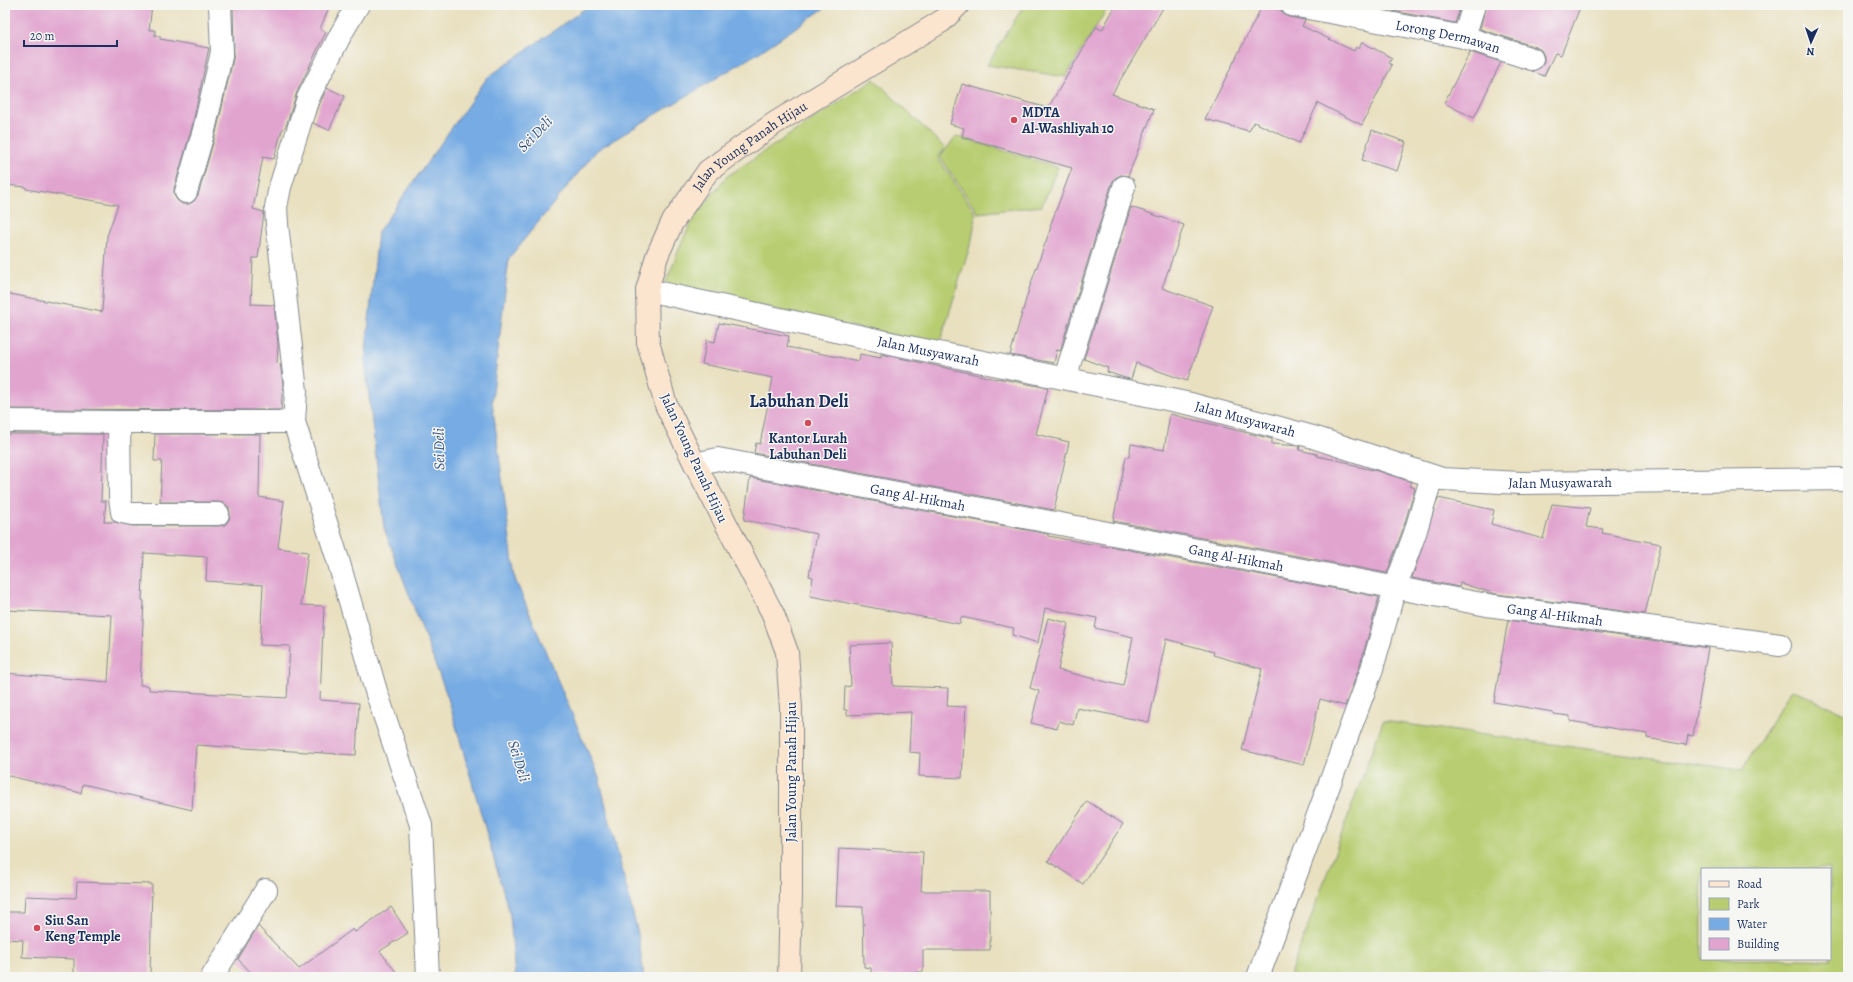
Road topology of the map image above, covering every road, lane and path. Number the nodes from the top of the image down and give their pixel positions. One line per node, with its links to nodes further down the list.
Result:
1 (220, 5): 9 (street)
2 (358, 5): 14 (street)
3 (958, 5): 10 (street, Jalan Young Panah Hijau)
4 (1292, 5): 6 (street, Lorong Dermawan)
5 (1474, 5): 6 (street)
6 (1464, 36): 7 (street, Lorong Dermawan)
7 (1532, 59)
8 (1124, 187): 11 (street)
9 (186, 192)
10 (647, 290): 11 (street, Jalan Musyawarah); 15 (street, Jalan Young Panah Hijau)
11 (1065, 378): 16 (street, Jalan Musyawarah)
12 (5, 420): 13 (street)
13 (119, 422): 14 (street); 18 (street)
14 (294, 422): 23 (street)
15 (695, 464): 19 (street, Gang Al-Hikmah); 24 (street, Jalan Young Panah Hijau)
16 (1432, 476): 17 (street, Jalan Musyawarah); 19 (street)
17 (1848, 479)
18 (218, 514)
19 (1395, 588): 20 (street, Gang Al-Hikmah); 25 (street)
20 (1780, 645)
21 (266, 890): 22 (street)
22 (212, 977)
23 (428, 977)
24 (789, 977)
25 (1258, 977)

